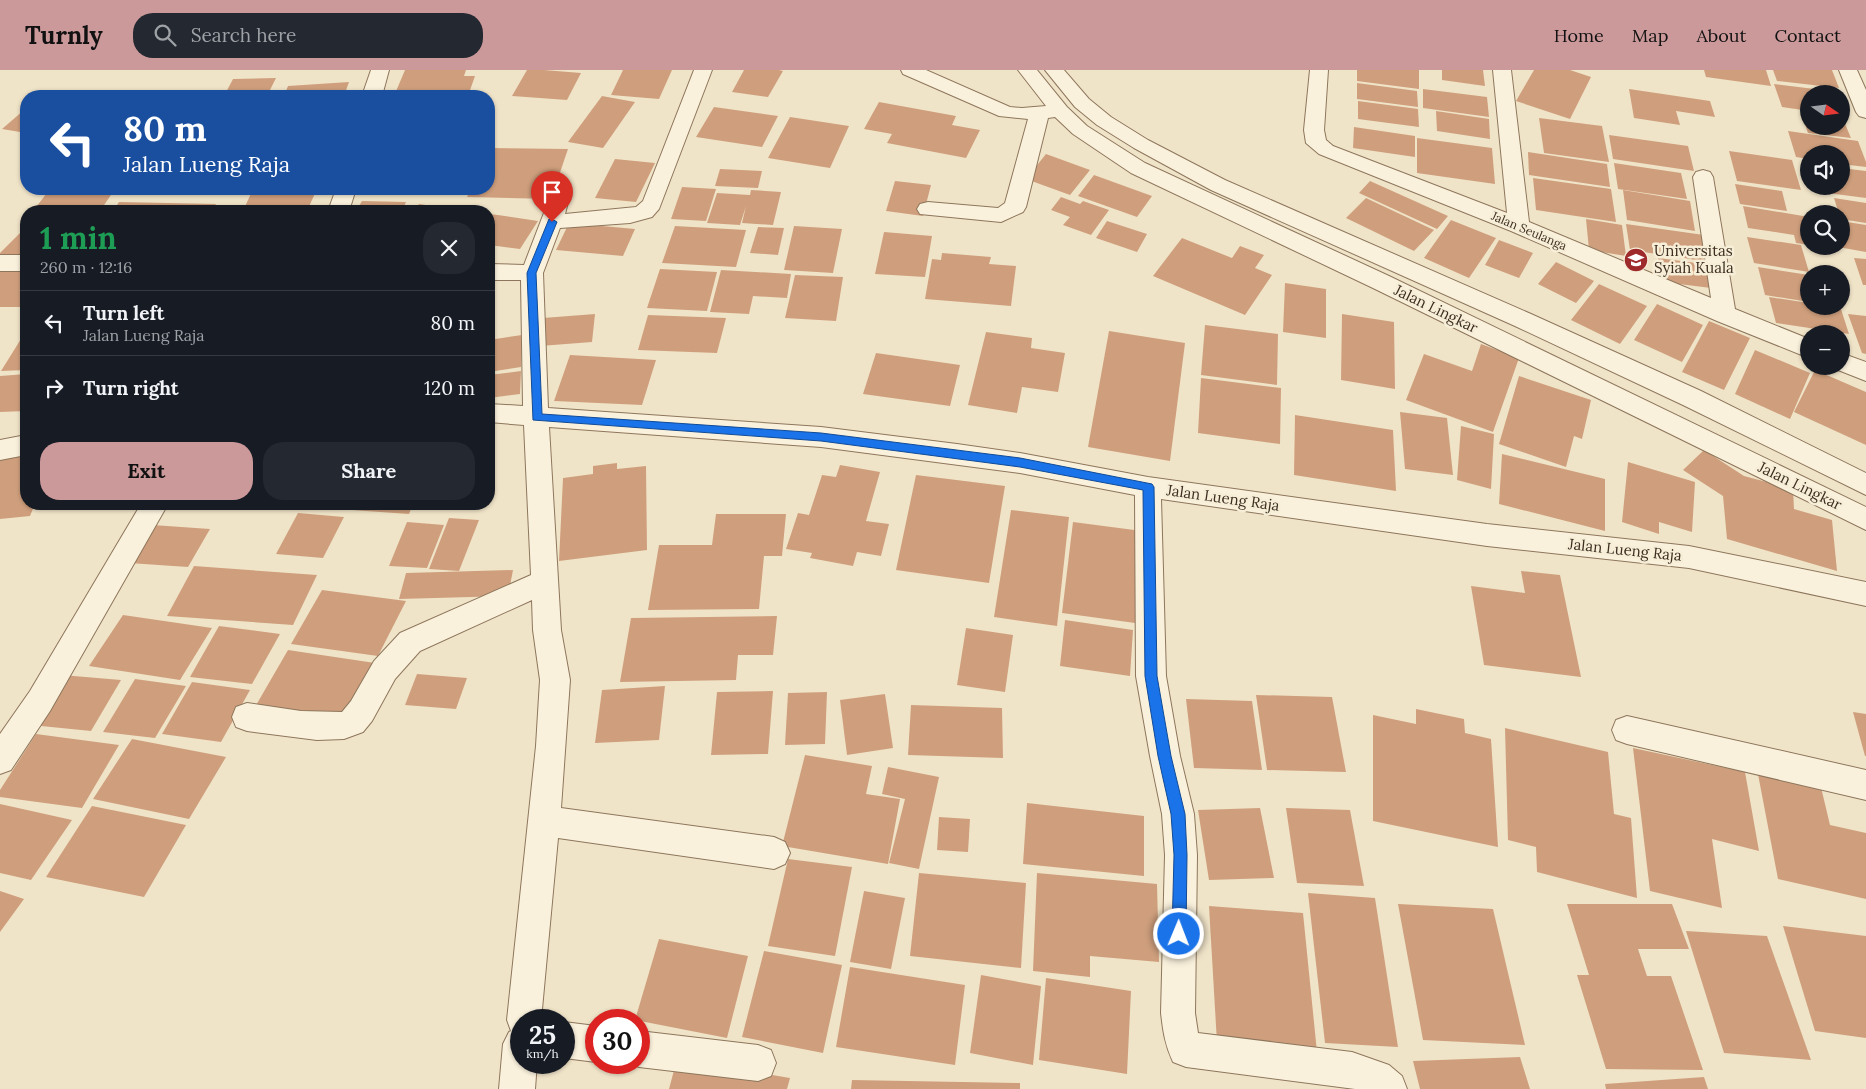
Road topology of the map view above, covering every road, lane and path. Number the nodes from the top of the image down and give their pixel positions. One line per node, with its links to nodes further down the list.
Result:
1 (380, 70): 9 (street)
2 (702, 70): 19 (street)
3 (910, 70): 11 (street)
4 (1027, 70): 11 (street, Jalan Lingkar)
5 (1054, 70): 10 (street)
6 (1319, 70): 15 (street, Jalan Seulanga)
7 (1502, 70): 15 (street)
8 (1848, 70): 12 (street)
9 (374, 90)
10 (1082, 102): 11 (street); 28 (street)
11 (1049, 112): 14 (street); 31 (street, Jalan Lingkar)
12 (1866, 112)
13 (1704, 177): 20 (street)
14 (928, 209)
15 (1519, 226): 20 (street, Jalan Seulanga)
16 (0, 263): 17 (street)
17 (20, 263)
18 (495, 272): 19 (street)
19 (532, 273): 25 (street)
20 (1726, 315): 21 (street, Jalan Seulanga)
21 (1800, 345)
22 (1850, 366): 23 (street)
23 (1866, 372)
24 (495, 414): 25 (street, Jalan Lueng Raja)
25 (537, 417): 29 (street, Jalan Lueng Raja); 32 (street)
26 (20, 446): 27 (street)
27 (0, 450)
28 (1866, 485)
29 (1148, 487): 33 (street, Jalan Lueng Raja); 45 (street)
30 (151, 510): 36 (street)
31 (1866, 518)
32 (545, 581): 34 (street); 38 (street)
33 (1866, 594)
34 (246, 718)
35 (1627, 730): 37 (street)
36 (0, 760)
37 (1866, 785)
38 (544, 821): 39 (street); 40 (street)
39 (774, 853)
40 (525, 1009)
41 (650, 1050): 42 (street)
42 (758, 1063)
43 (518, 1074): 44 (street)
44 (517, 1089)
45 (1389, 1089)

